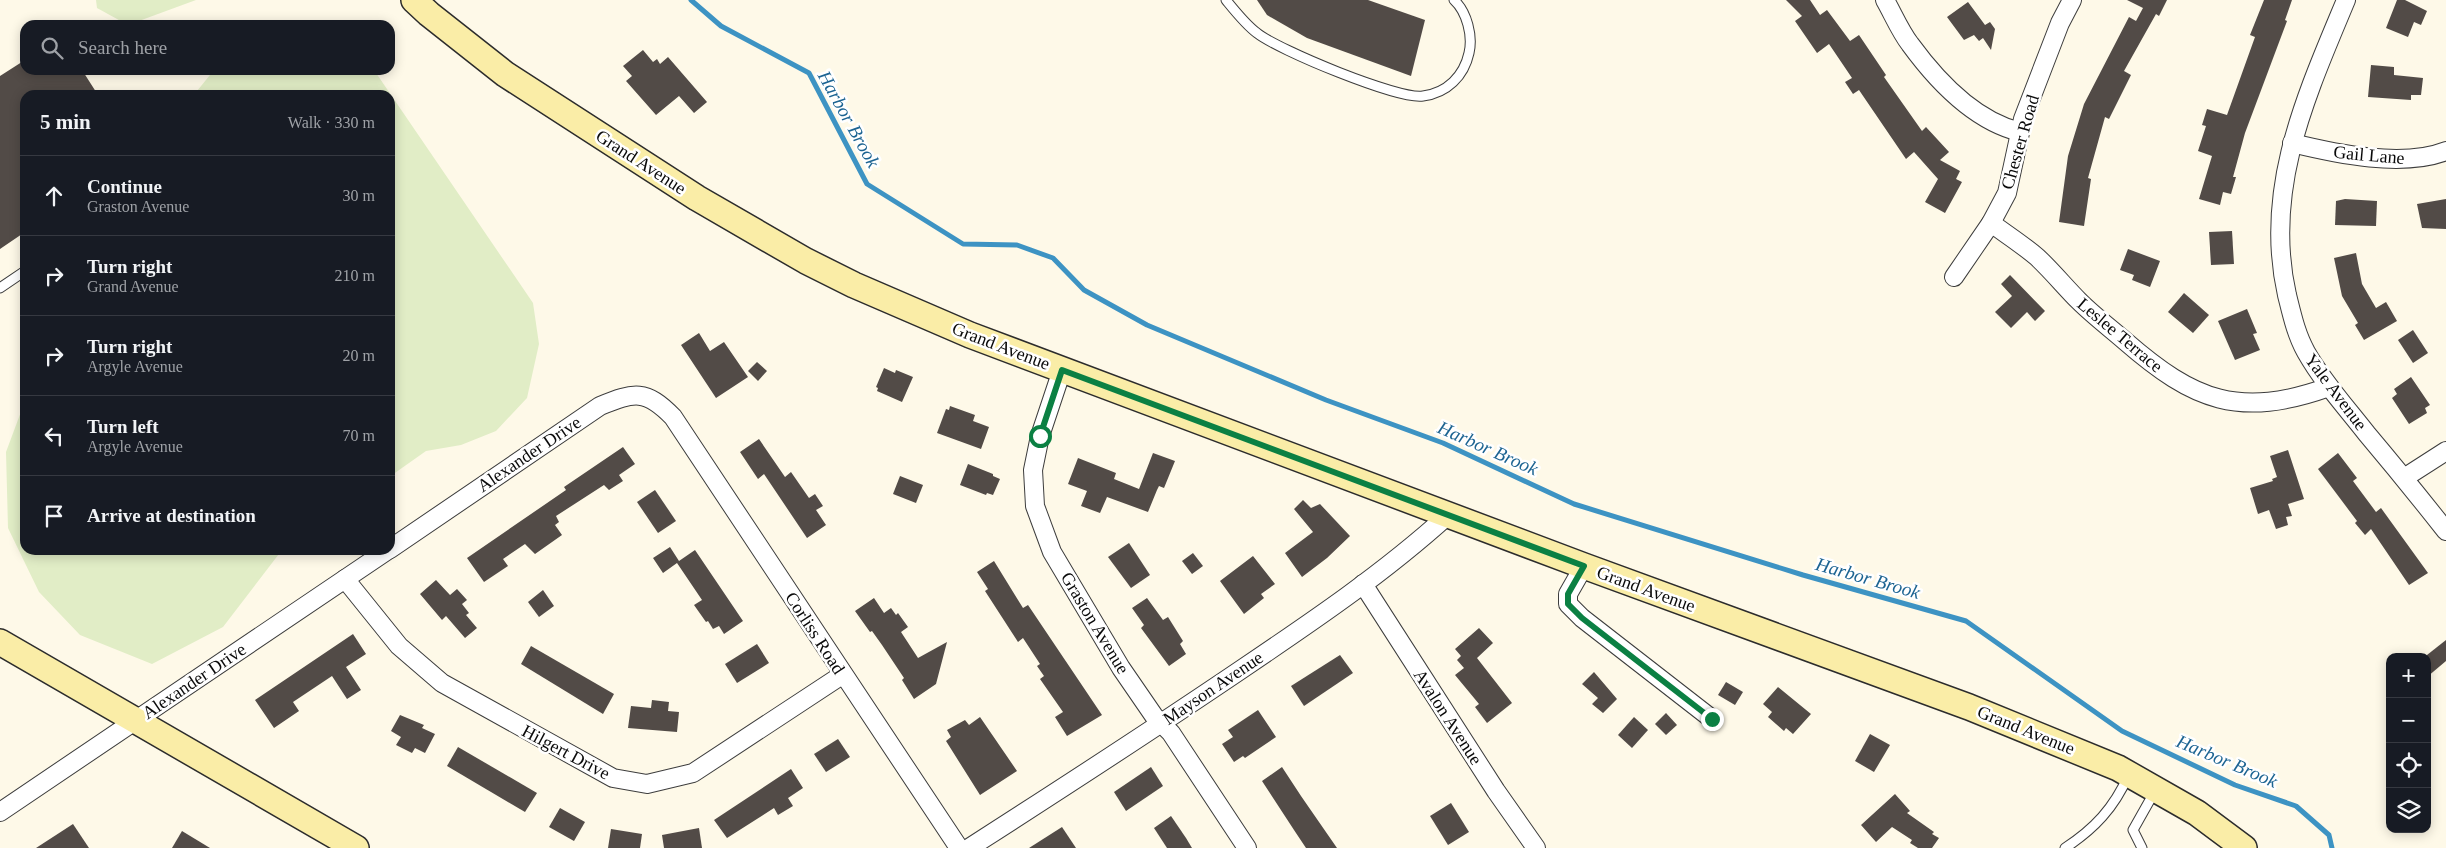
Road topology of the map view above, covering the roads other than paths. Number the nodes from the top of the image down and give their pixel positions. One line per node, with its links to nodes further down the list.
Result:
1 (414, 0): 14 (street, Grand Avenue)
2 (1226, 0): 3 (lane)
3 (1454, 0)
4 (1885, 0): 7 (street)
5 (2072, 0): 7 (street, Chester Road)
6 (2346, 0): 8 (street, Yale Avenue)
7 (2020, 132): 10 (street, Chester Road)
8 (2292, 143): 9 (street, Gail Lane); 15 (street, Yale Avenue)
9 (2446, 151)
10 (1992, 223): 12 (street, Chester Road); 15 (street, Leslee Terrace)
11 (20, 274): 13 (lane)
12 (1954, 277)
13 (0, 288)
14 (1062, 370): 19 (street, Grand Avenue); 30 (street, Graston Avenue)
15 (2328, 387): 18 (street, Yale Avenue)
16 (673, 417): 21 (street, Alexander Drive); 27 (street, Corliss Road)
17 (2446, 451): 18 (street)
18 (2404, 478): 20 (street, Yale Avenue)
19 (1448, 515): 23 (street, Grand Avenue); 25 (street, Mayson Avenue)
20 (2446, 531)
21 (395, 545)
22 (380, 555): 24 (street, Alexander Drive)
23 (1584, 566): 28 (street); 31 (street, Grand Avenue)
24 (345, 579): 27 (street, Hilgert Drive); 29 (street, Alexander Drive)
25 (1362, 584): 30 (street, Mayson Avenue); 38 (street, Avalon Avenue)
26 (0, 642): 29 (street)
27 (842, 675): 35 (street, Corliss Road)
28 (1712, 719)
29 (136, 721): 33 (street, Alexander Drive); 34 (street)
30 (1162, 723): 36 (street, Mayson Avenue); 37 (street, Graston Avenue)
31 (2129, 774): 32 (street, Grand Avenue); 39 (lane)
32 (2157, 789): 40 (lane); 41 (street, Grand Avenue)
33 (0, 812)
34 (356, 848)
35 (959, 848)
36 (970, 848)
37 (1247, 848)
38 (1536, 848)
39 (2065, 848)
40 (2142, 848)
41 (2244, 848)

